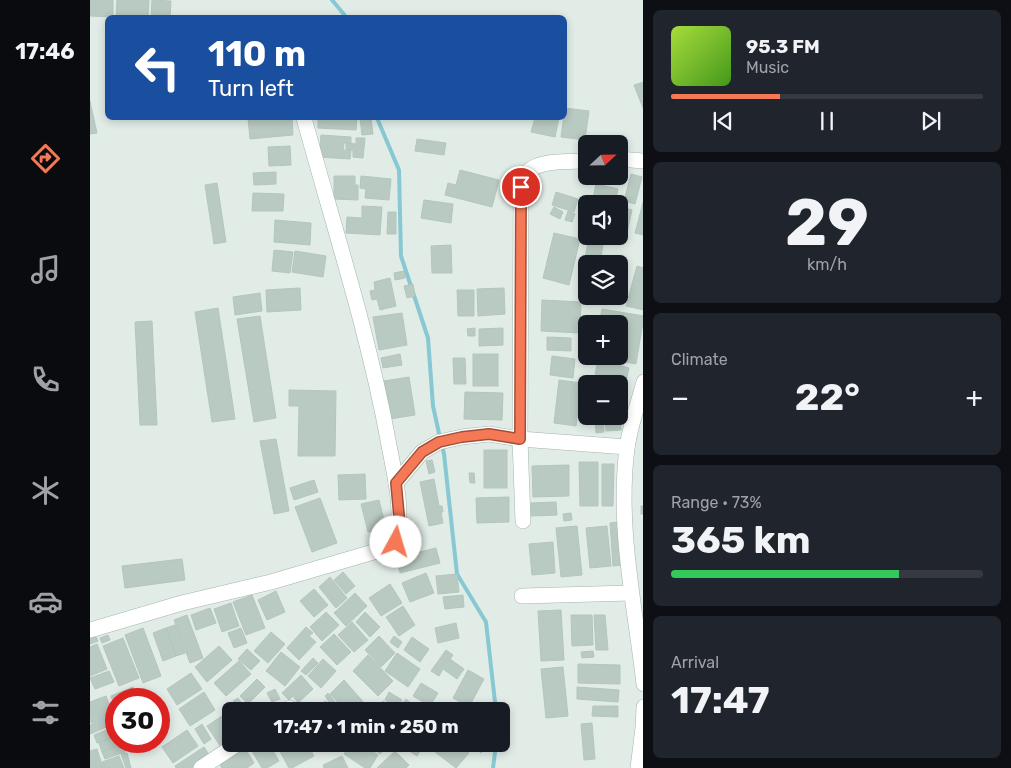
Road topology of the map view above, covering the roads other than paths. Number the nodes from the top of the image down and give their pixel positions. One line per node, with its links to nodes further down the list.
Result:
1 (305, 120): 8 (street)
2 (628, 160): 4 (street)
3 (578, 161): 6 (street)
4 (643, 161)
5 (643, 386): 7 (street)
6 (520, 439): 7 (street); 8 (street); 9 (street)
7 (628, 448): 10 (street)
8 (396, 483): 12 (street)
9 (522, 521)
10 (631, 593): 11 (street); 13 (street)
11 (522, 596)
12 (90, 630)
13 (643, 676)
14 (643, 728): 17 (street)
15 (225, 752): 16 (street)
16 (201, 768)
17 (638, 768)

